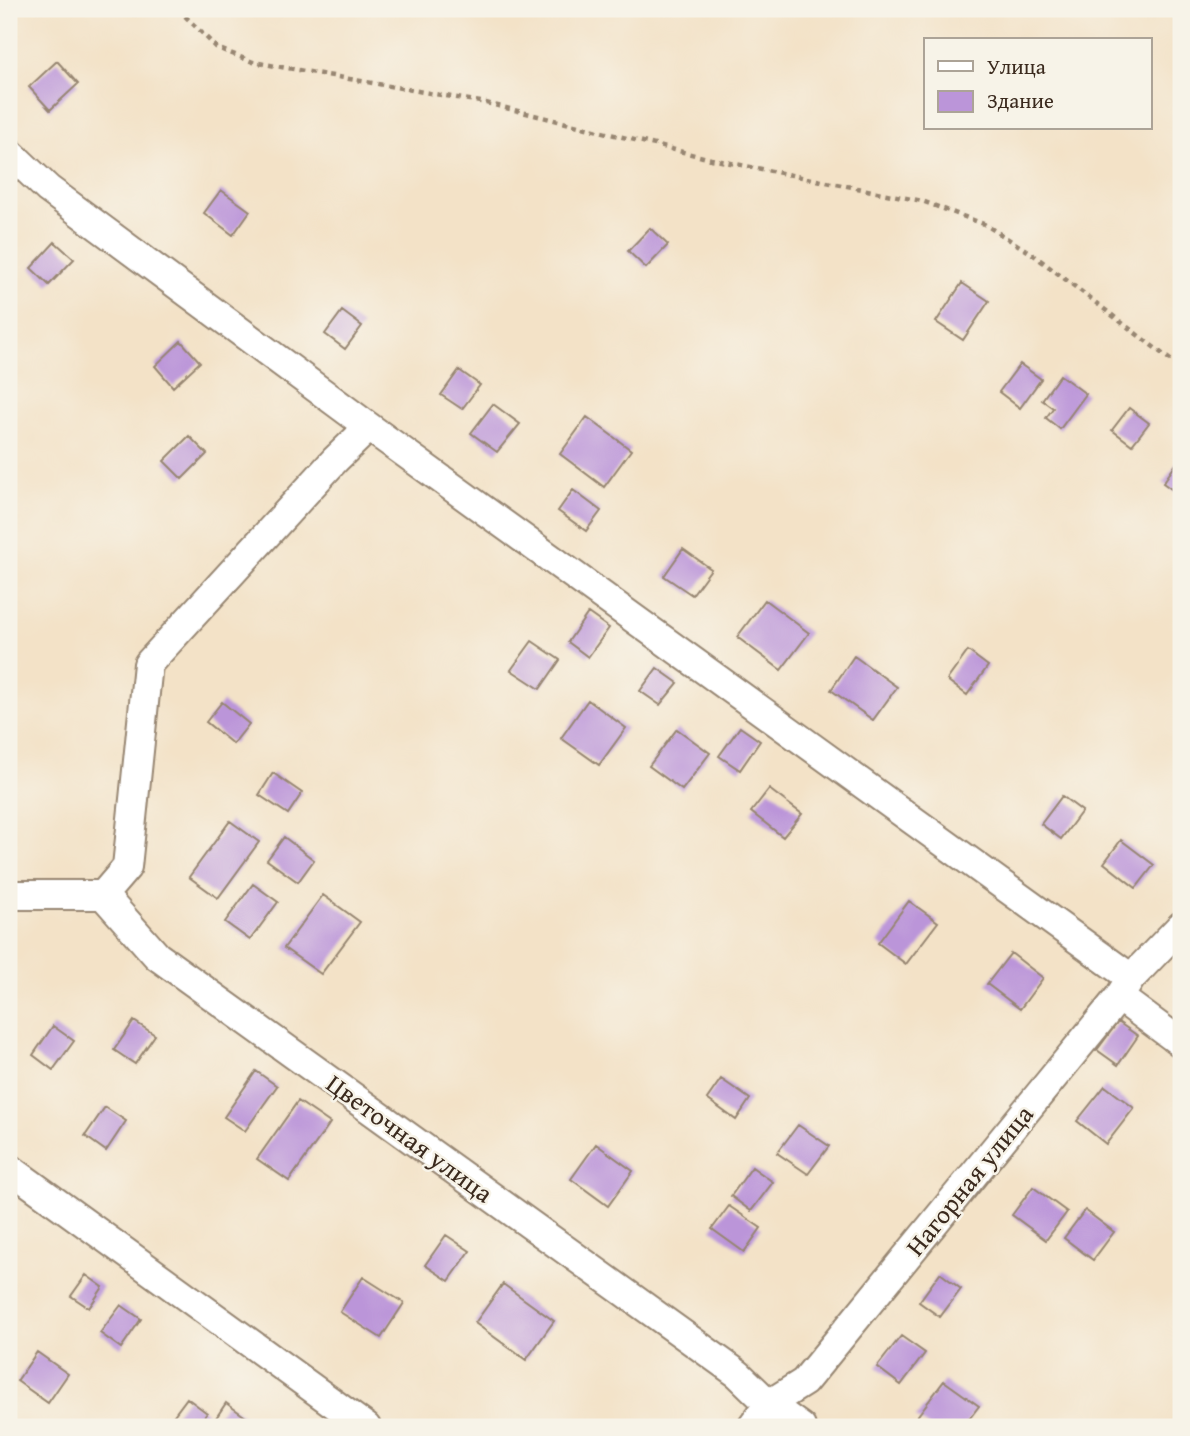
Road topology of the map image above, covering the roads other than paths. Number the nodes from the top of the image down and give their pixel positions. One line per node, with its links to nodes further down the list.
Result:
1 (9, 152): 2 (street)
2 (369, 427): 4 (street); 6 (street)
3 (9, 895): 4 (street)
4 (103, 895): 9 (street, Цветочная улица)
5 (1181, 926): 6 (street, Нагорная улица)
6 (1125, 988): 7 (street); 9 (street, Нагорная улица)
7 (1181, 1043)
8 (9, 1168): 10 (street)
9 (769, 1404): 11 (street, Нагорная улица); 12 (street, Цветочная улица)
10 (366, 1427)
11 (752, 1427)
12 (801, 1427)

